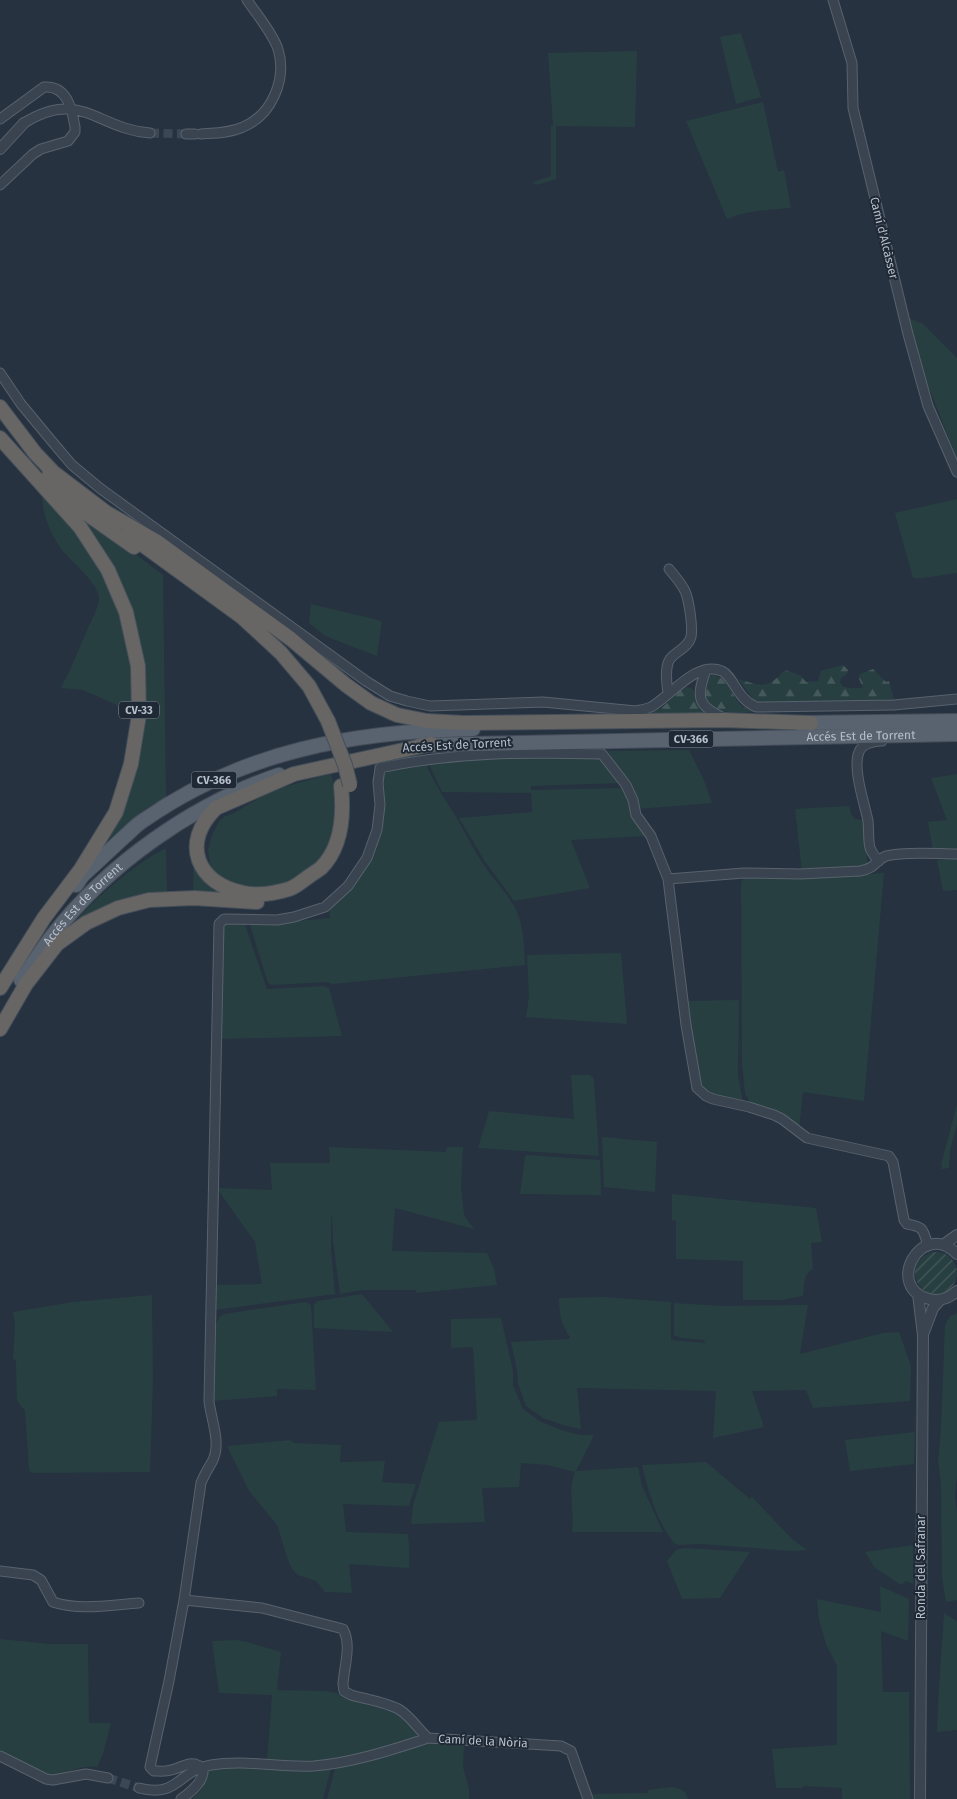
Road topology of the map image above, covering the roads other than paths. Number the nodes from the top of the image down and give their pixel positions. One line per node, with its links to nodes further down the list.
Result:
1 (247, 0): 7 (street)
2 (833, 0): 16 (street, Camí d'Alcàsser)
3 (71, 108): 4 (street); 5 (street); 6 (street); 10 (street)
4 (0, 119)
5 (24, 123): 8 (street); 9 (street)
6 (150, 133)
7 (194, 134)
8 (0, 139)
9 (0, 149)
10 (0, 184)
11 (0, 373): 21 (street)
12 (0, 408): 15 (highway)
13 (0, 429): 25 (highway)
14 (0, 438): 33 (highway, CV-33)
15 (49, 469): 23 (highway); 25 (highway)
16 (957, 472)
17 (669, 569): 21 (street)
18 (706, 670): 19 (street); 20 (street); 22 (street)
19 (681, 683): 20 (street); 21 (street)
20 (699, 691): 23 (street)
21 (668, 694)
22 (957, 699)
23 (729, 720): 26 (highway)
24 (957, 721): 26 (main road, Accés Est de Torrent / CV-366)
25 (325, 722): 29 (highway, bridge)
26 (811, 723): 33 (main road, Accés Est de Torrent / CV-366)
27 (954, 734): 28 (main road, Accés Est de Torrent / CV-366); 31 (street)
28 (431, 744): 29 (highway); 34 (main road, Accés Est de Torrent / CV-366)
29 (346, 785): 35 (highway)
30 (957, 854): 31 (street)
31 (879, 860): 32 (street)
32 (668, 879): 38 (street); 45 (street)
33 (0, 988)
34 (0, 1018)
35 (0, 1030)
36 (957, 1235): 37 (street)
37 (943, 1245): 38 (street); 39 (street)
38 (928, 1246): 41 (street, Ronda del Safranar)
39 (957, 1254)
40 (957, 1292): 42 (street)
41 (918, 1294): 42 (street); 43 (street, Ronda del Safranar)
42 (940, 1300): 43 (street, Ronda del Safranar)
43 (923, 1335): 54 (street, Ronda del Safranar)
44 (0, 1571): 46 (street)
45 (184, 1600): 47 (street, Camí de la Nòria); 49 (street)
46 (139, 1603)
47 (428, 1738): 49 (street); 53 (street, Camí de la Nòria)
48 (0, 1756): 50 (street)
49 (202, 1768): 51 (street); 52 (street)
50 (108, 1778)
51 (139, 1788)
52 (181, 1799)
53 (588, 1799)
54 (920, 1799)

